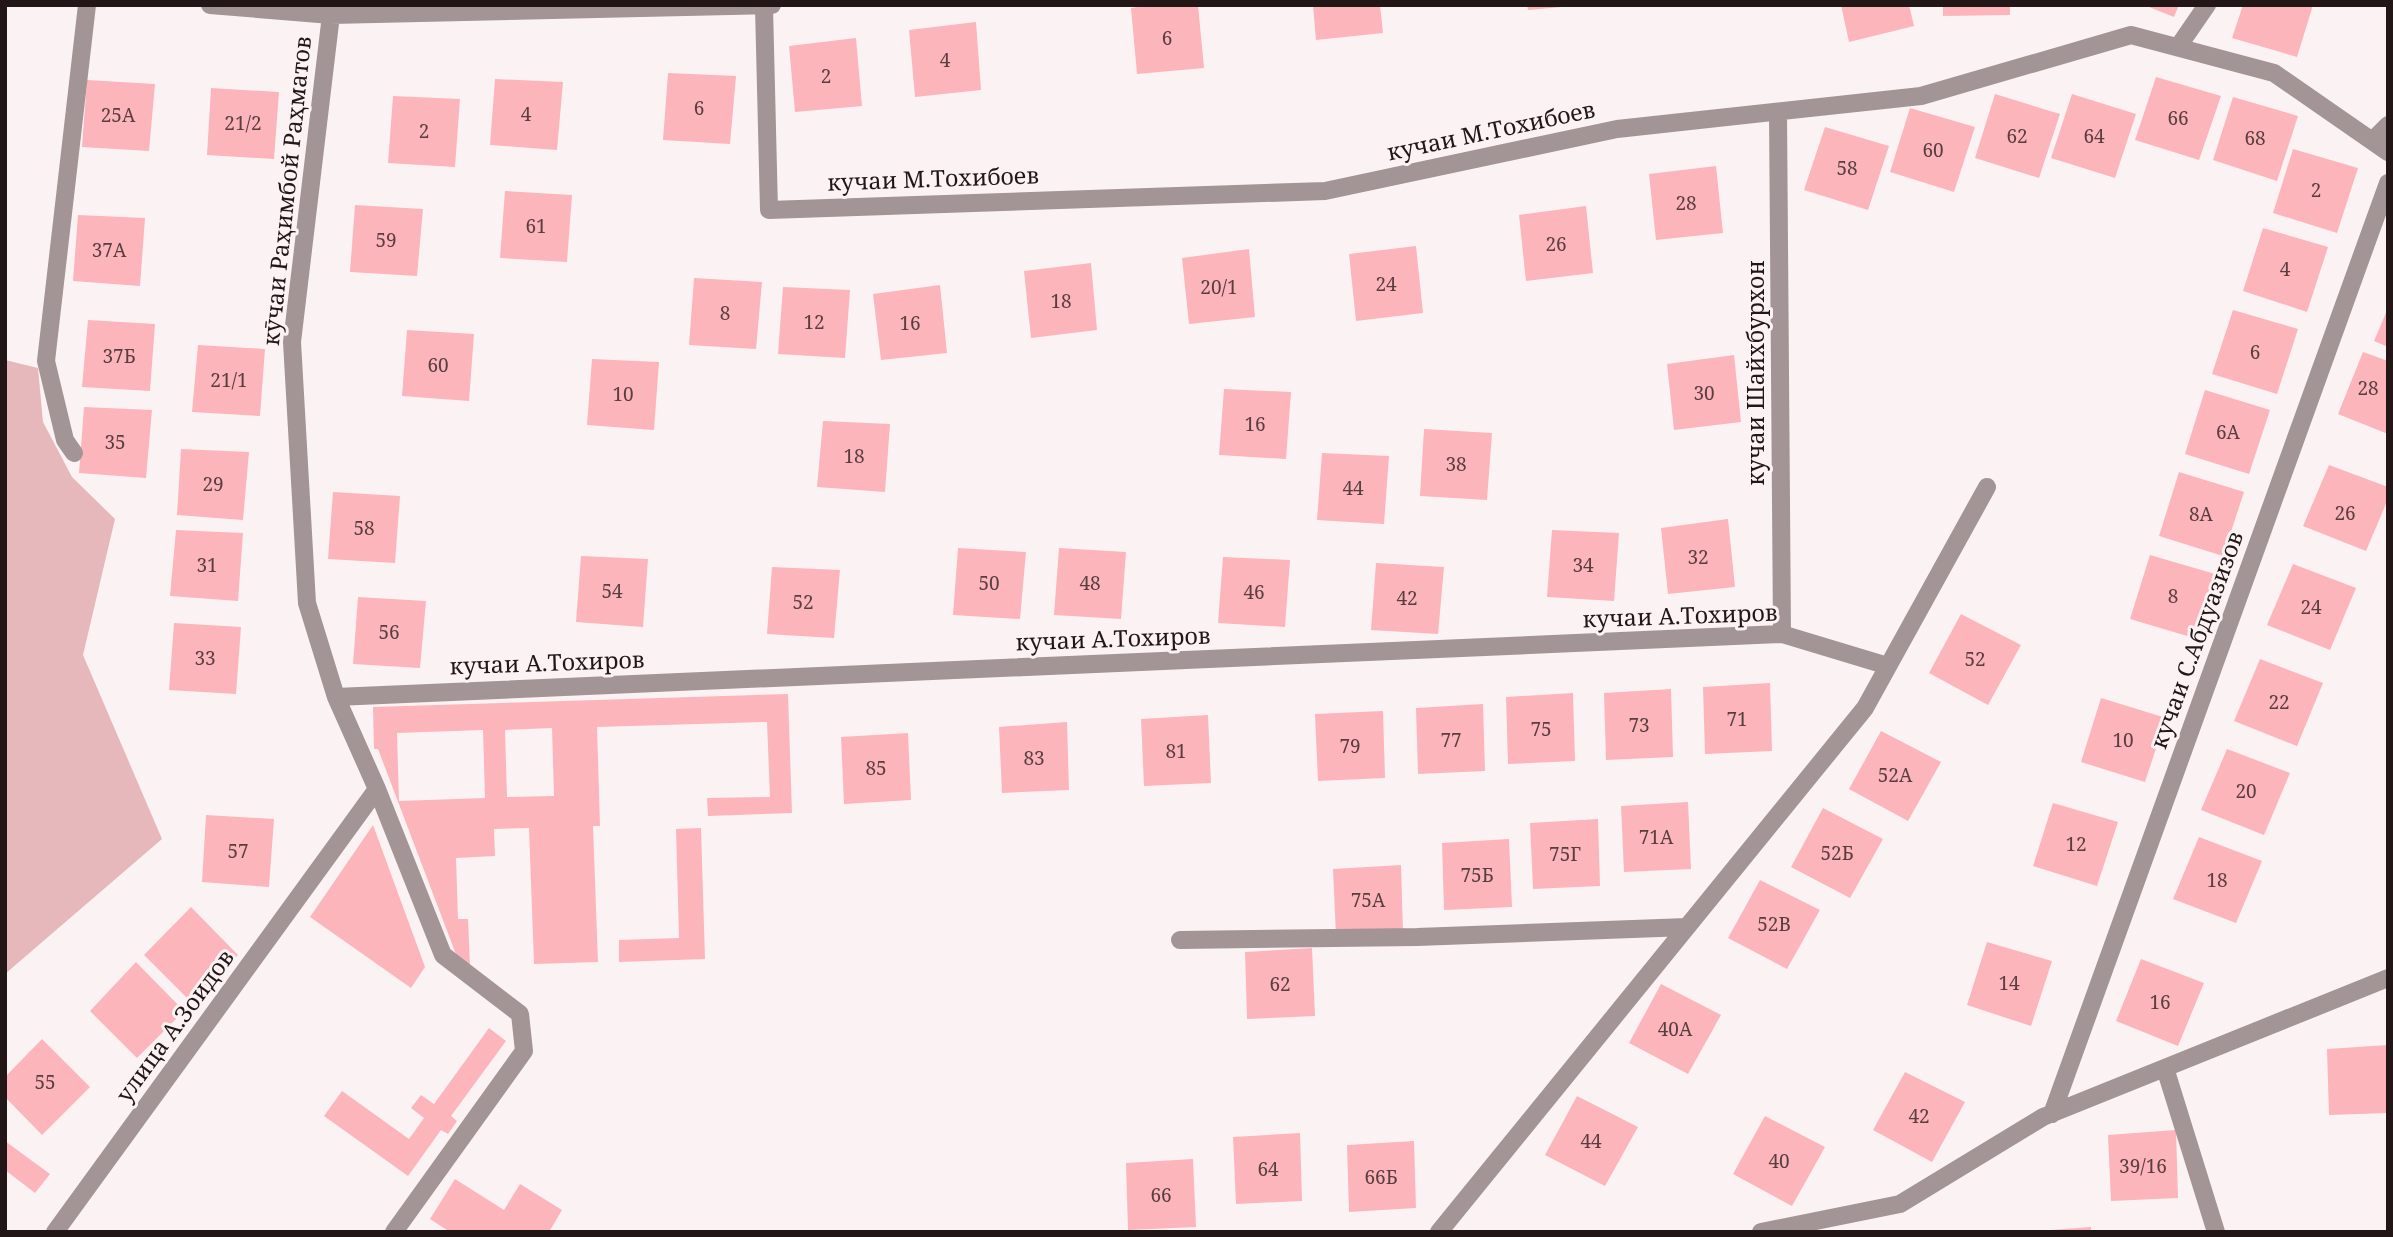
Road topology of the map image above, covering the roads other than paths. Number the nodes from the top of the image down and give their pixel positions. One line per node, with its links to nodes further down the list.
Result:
1 (87, 5): 13 (street)
2 (210, 5): 6 (street, кӯчаи Раҳимбой Раҳматов)
3 (2207, 5): 7 (street)
4 (768, 6): 5 (street, кӯчаи Раҳимбой Раҳматов); 8 (street, кучаи М.Тохибоев)
5 (601, 7): 6 (street, кӯчаи Раҳимбой Раҳматов)
6 (339, 12): 17 (street, кӯчаи Раҳимбой Раҳматов)
7 (2178, 47): 8 (street, кучаи М.Тохибоев); 10 (street, кучаи М.Тохибоев)
8 (1778, 112): 15 (street, кучаи Шайхбурхон)
9 (2388, 125): 10 (street)
10 (2372, 141): 11 (street, кучаи М.Тохибоев)
11 (2388, 152)
12 (2388, 183): 23 (street, кучаи С.Абдуазизов)
13 (74, 453)
14 (1987, 487): 16 (street)
15 (1782, 634): 16 (street, кучаи А.Тохиров); 17 (street, кучаи А.Тохиров)
16 (1888, 666): 19 (street)
17 (336, 696): 18 (street, кӯчаи Раҳимбой Раҳматов)
18 (377, 789): 24 (street, улица А.Зоидов); 25 (street, кӯчаи Раҳимбой Раҳматов)
19 (1687, 927): 20 (street); 26 (street)
20 (1180, 940)
21 (2388, 978): 22 (street)
22 (2165, 1068): 23 (street); 28 (street)
23 (2052, 1114): 27 (street)
24 (55, 1232)
25 (394, 1232)
26 (1439, 1232)
27 (1760, 1232)
28 (2216, 1232)

